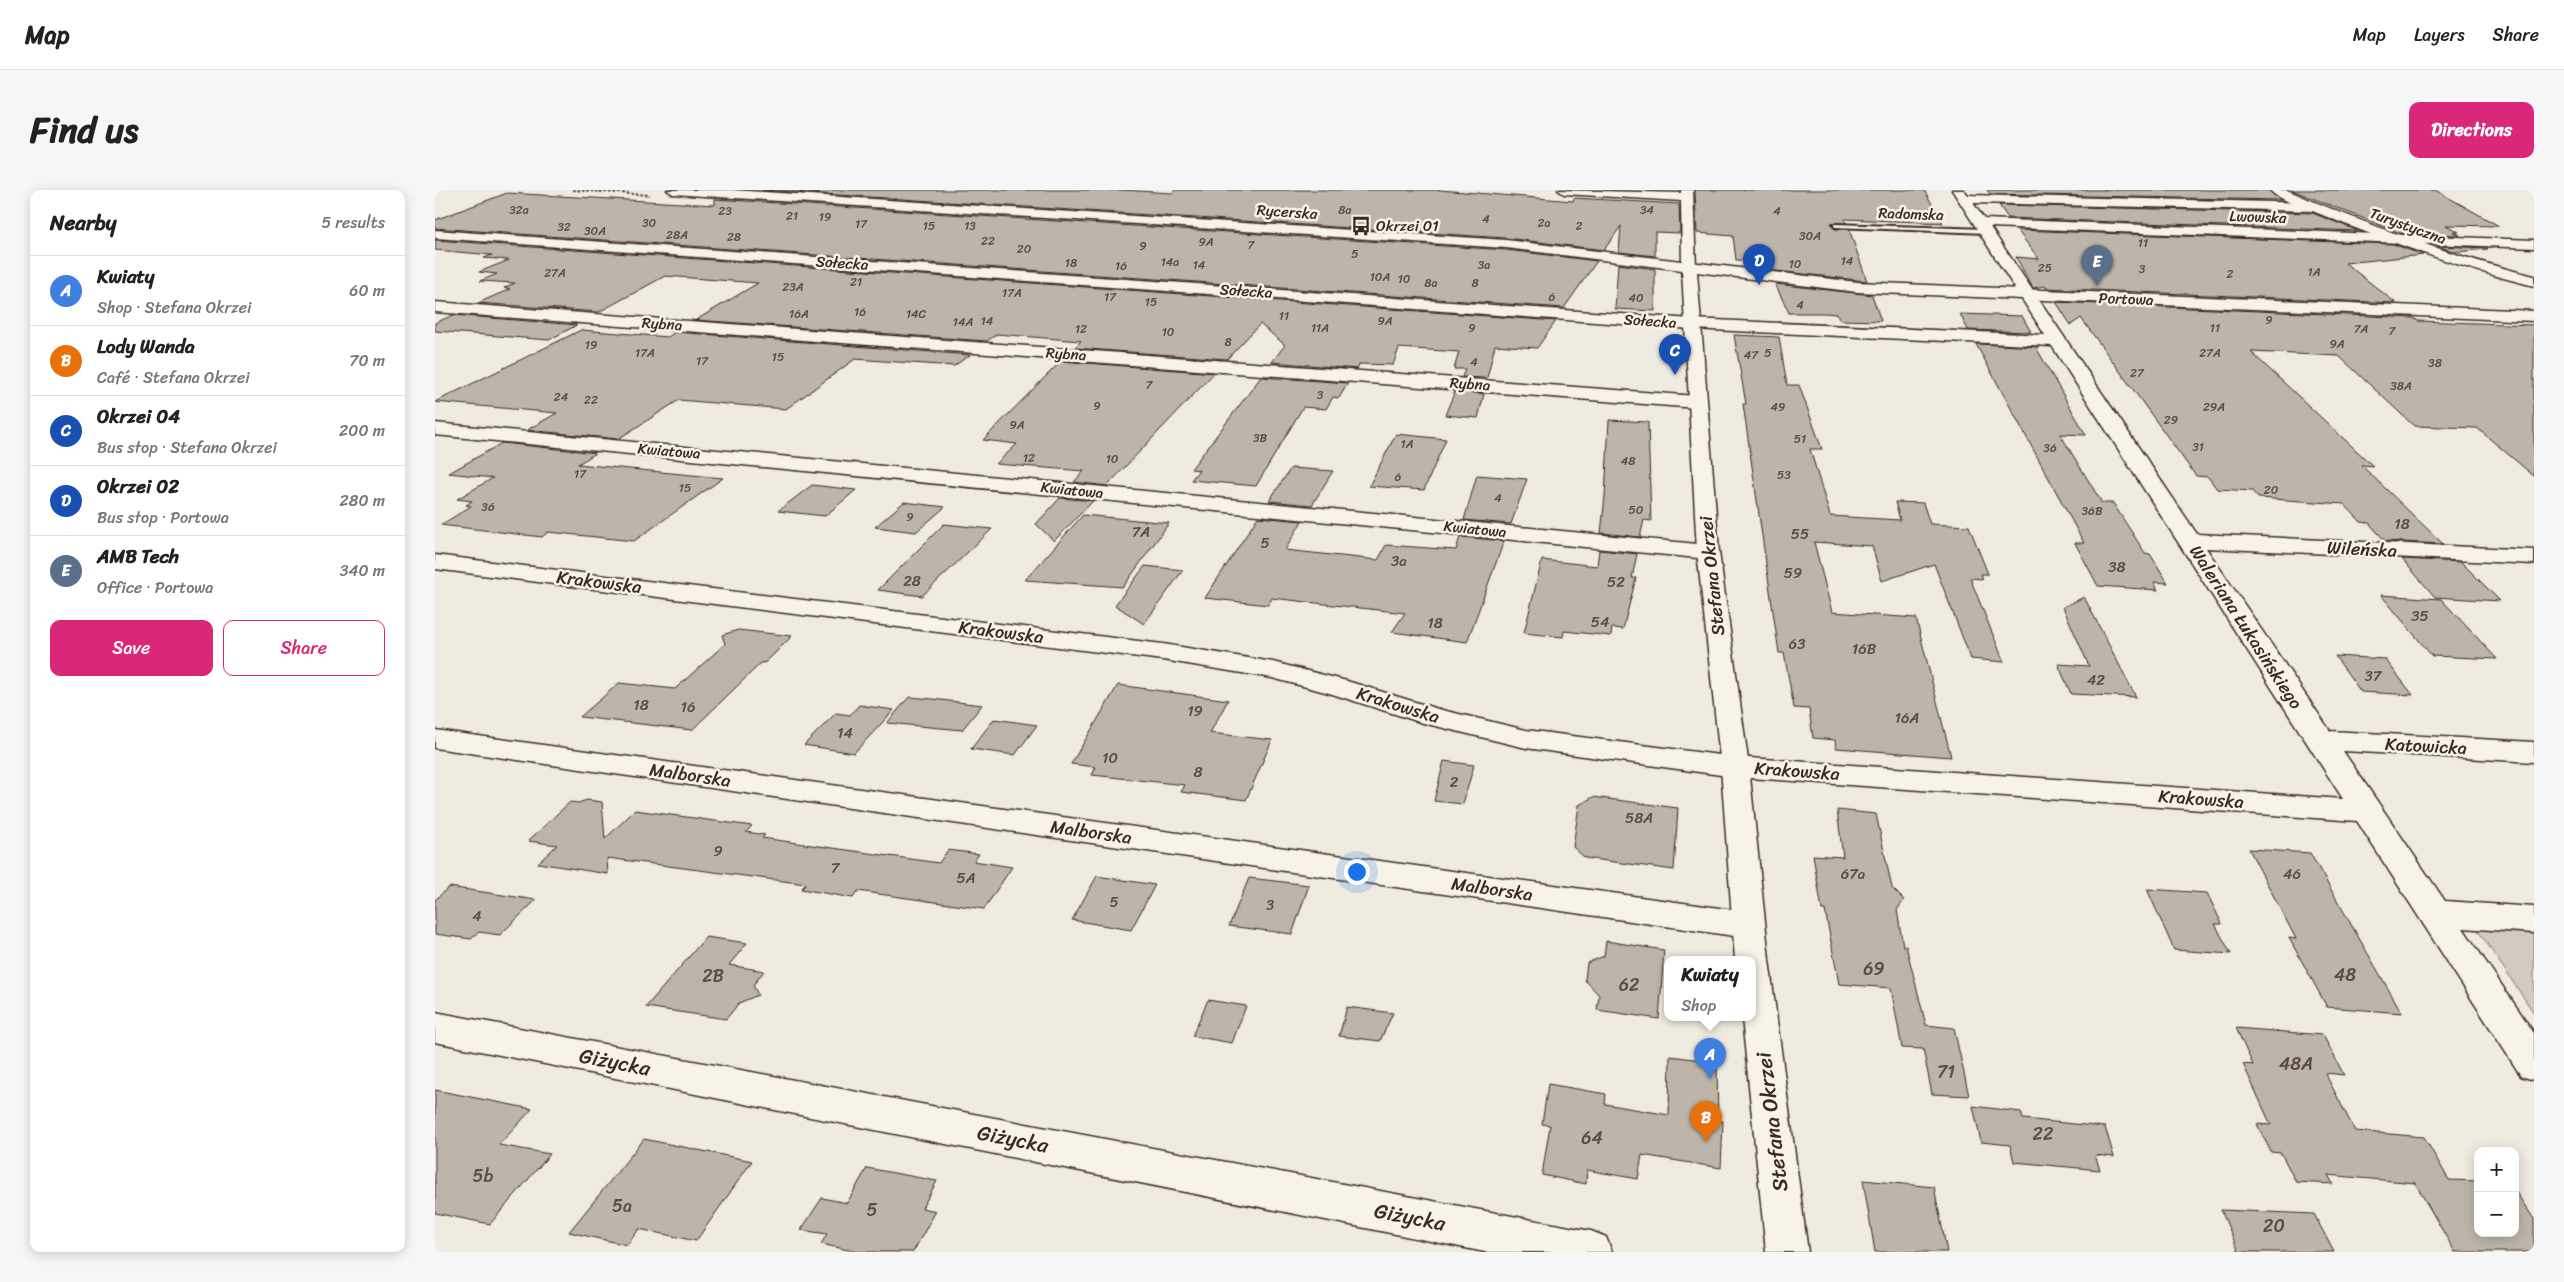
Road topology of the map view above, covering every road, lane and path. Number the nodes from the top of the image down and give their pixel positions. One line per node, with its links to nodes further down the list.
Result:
1 (673, 190): 12 (street, Rycerska)
2 (1564, 190): 4 (street)
3 (2276, 190): 6 (street, Turystyczna)
4 (1687, 194): 12 (street, Stefana Okrzei)
5 (1962, 195): 6 (street); 8 (street, Waleriana Łukasińskiego)
6 (2313, 206): 10 (street, Turystyczna)
7 (1835, 225): 8 (lane, Radomska)
8 (1984, 227): 10 (street, Lwowska); 14 (street, Waleriana Łukasińskiego)
9 (435, 234): 17 (street, Sołecka)
10 (2388, 238): 11 (street, Lwowska); 13 (street, Turystyczna)
11 (2534, 244)
12 (1689, 267): 14 (street, Portowa); 17 (street, Stefana Okrzei)
13 (2534, 281)
14 (2028, 295): 16 (street, Portowa); 18 (street, Waleriana Łukasińskiego)
15 (435, 307): 19 (street, Rybna)
16 (2534, 316)
17 (1693, 324): 18 (street, Sołecka); 19 (street, Stefana Okrzei)
18 (2057, 341): 21 (street, Waleriana Łukasińskiego)
19 (1697, 402): 22 (street, Stefana Okrzei)
20 (435, 429): 22 (street, Kwiatowa)
21 (2189, 540): 23 (street, Wileńska); 26 (street, Waleriana Łukasińskiego)
22 (1708, 552): 28 (street, Stefana Okrzei)
23 (2534, 557)
24 (435, 562): 28 (street, Krakowska)
25 (435, 739): 32 (street, Malborska)
26 (2319, 740): 27 (street, Katowicka); 29 (street, Waleriana Łukasińskiego)
27 (2534, 752)
28 (1735, 767): 29 (street, Krakowska); 32 (street, Stefana Okrzei)
29 (2365, 811): 30 (street, Waleriana Łukasińskiego)
30 (2433, 913): 31 (street); 36 (street, Waleriana Łukasińskiego)
31 (2534, 920)
32 (1748, 925): 33 (street, Stefana Okrzei)
33 (1751, 956)
34 (1756, 995): 38 (street, Stefana Okrzei)
35 (435, 1027): 37 (street, Giżycka)
36 (2534, 1064)
37 (1591, 1252)
38 (1787, 1252)

